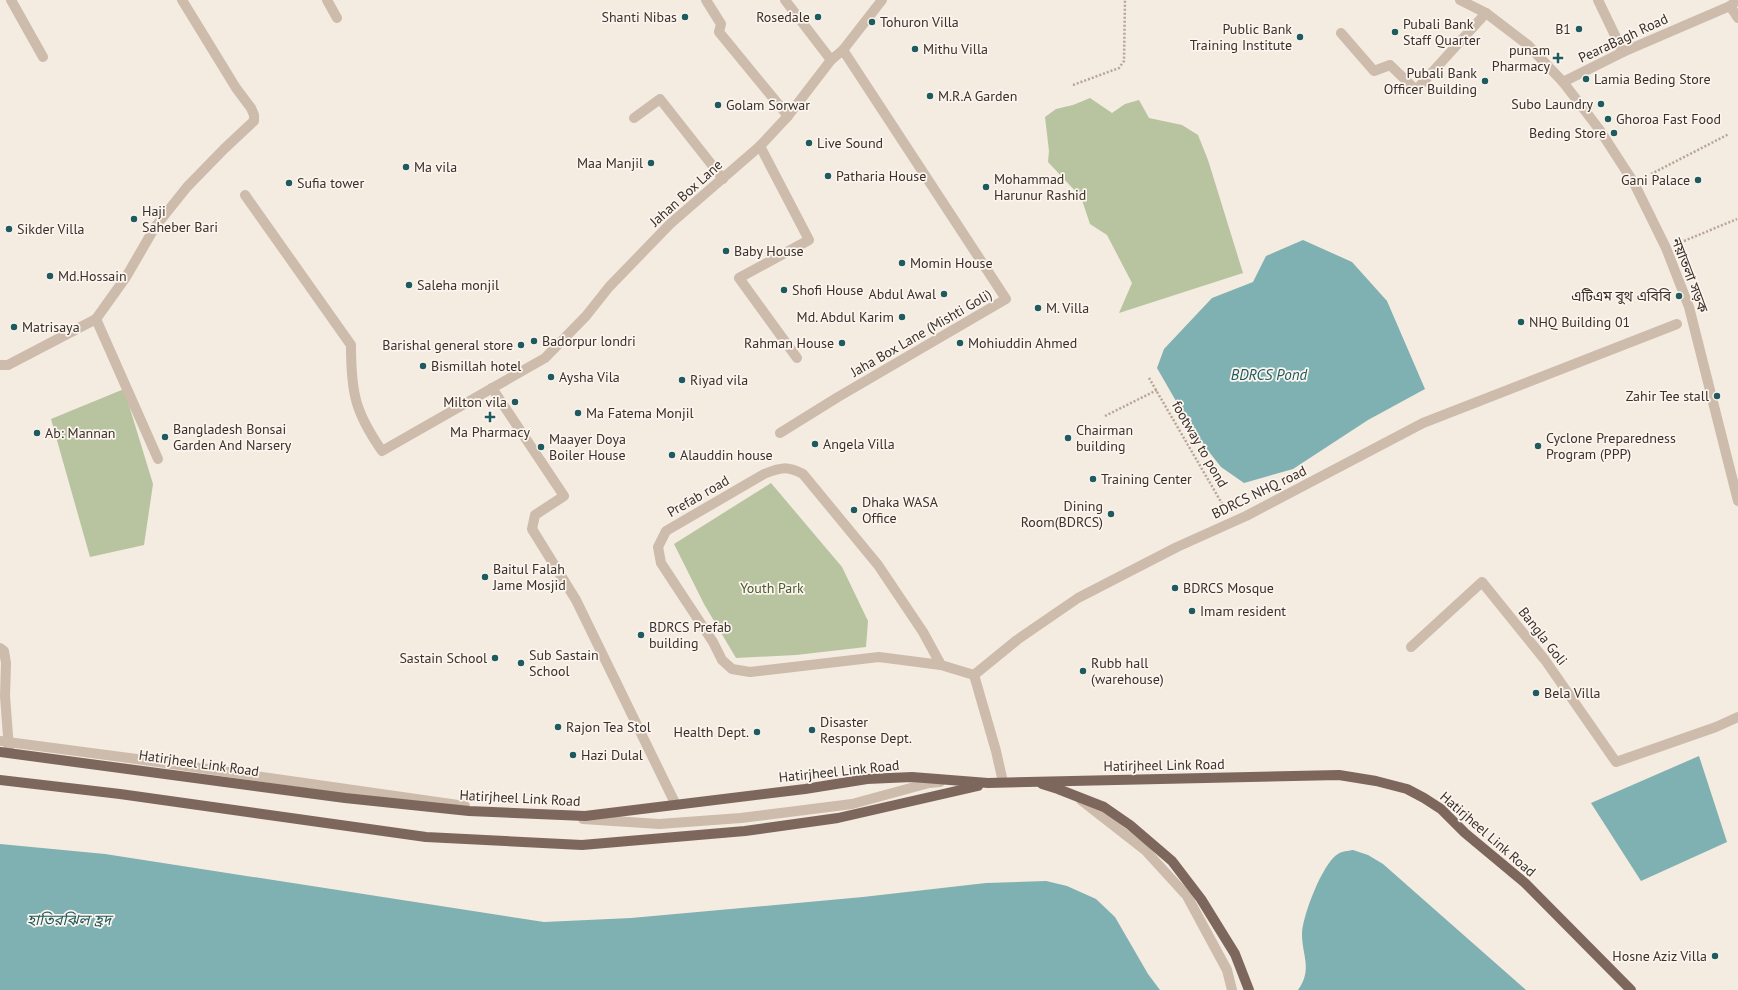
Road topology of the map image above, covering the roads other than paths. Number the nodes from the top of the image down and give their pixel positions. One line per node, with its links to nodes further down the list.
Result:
1 (11, 0): 16 (street)
2 (182, 0): 24 (street)
3 (327, 0): 11 (street)
4 (706, 0): 19 (street)
5 (785, 0): 17 (street)
6 (882, 0): 14 (street, Jahan Box Lane)
7 (1460, 0): 10 (street, নয়াতলা সড়ক)
8 (1598, 0): 15 (street)
9 (1734, 3): 12 (street); 15 (street, PearaBagh Road)
10 (1486, 13): 13 (street); 18 (street, নয়াতলা সড়ক)
11 (337, 18)
12 (1738, 18)
13 (1341, 33)
14 (843, 50): 17 (street, Jahan Box Lane); 29 (street, Jaha Box Lane (Mishti Goli))
15 (1623, 52): 18 (street, PearaBagh Road)
16 (43, 57)
17 (831, 60): 19 (street, Jahan Box Lane)
18 (1563, 82): 31 (street, নয়াতলা সড়ক)
19 (788, 116): 21 (street, Jahan Box Lane)
20 (634, 118): 22 (street)
21 (760, 146): 22 (street, Jahan Box Lane); 26 (street)
22 (723, 179): 28 (street, Jahan Box Lane)
23 (245, 195): 28 (street, Jahan Box Lane)
24 (96, 318): 27 (street); 30 (street)
25 (1677, 324): 35 (street, BDRCS NHQ road)
26 (797, 358)
27 (0, 365)
28 (492, 388): 43 (street)
29 (780, 432)
30 (158, 459)
31 (1738, 501)
32 (1410, 647): 36 (street, Bangla Goli)
33 (0, 648): 38 (street)
34 (941, 665): 34 (street, Prefab road); 35 (street, Prefab road)
35 (974, 675): 40 (street)
36 (1738, 717)
37 (0, 741): 45 (street)
38 (5, 752): 43 (main road, Hatirjheel Link Road)
39 (0, 780): 42 (main road)
40 (1003, 782): 41 (main road, Hatirjheel Link Road); 42 (main road, Hatirjheel Link Road)
41 (1032, 782): 44 (main road); 46 (main road, Hatirjheel Link Road)
42 (988, 783): 43 (main road, Hatirjheel Link Road)
43 (676, 805)
44 (1248, 987)
45 (1232, 990)
46 (1631, 990)

